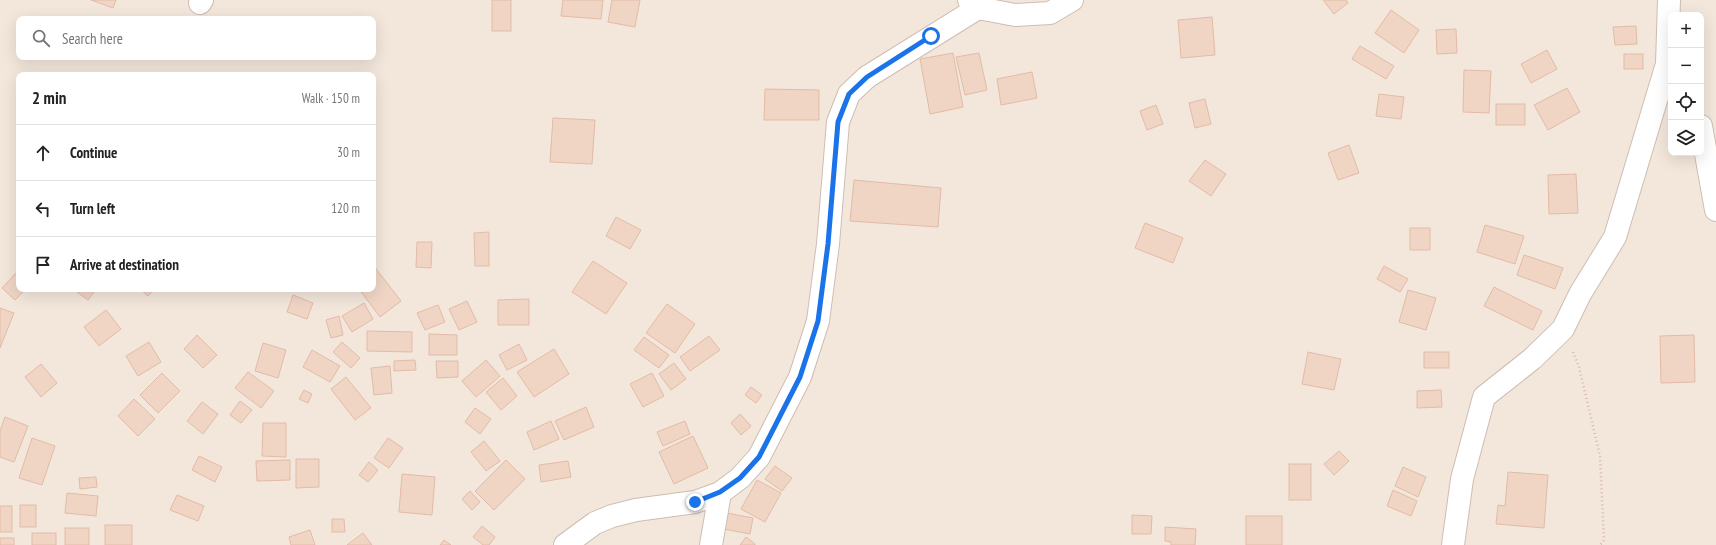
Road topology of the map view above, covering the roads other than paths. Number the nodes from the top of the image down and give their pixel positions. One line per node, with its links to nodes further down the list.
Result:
1 (1072, 0): 3 (street)
2 (1669, 0): 4 (street)
3 (973, 4): 8 (street)
4 (1669, 48)
5 (1668, 70): 11 (street)
6 (1704, 143): 7 (street)
7 (1716, 210)
8 (720, 492): 9 (street); 10 (street)
9 (565, 545)
10 (711, 545)
11 (1453, 545)

